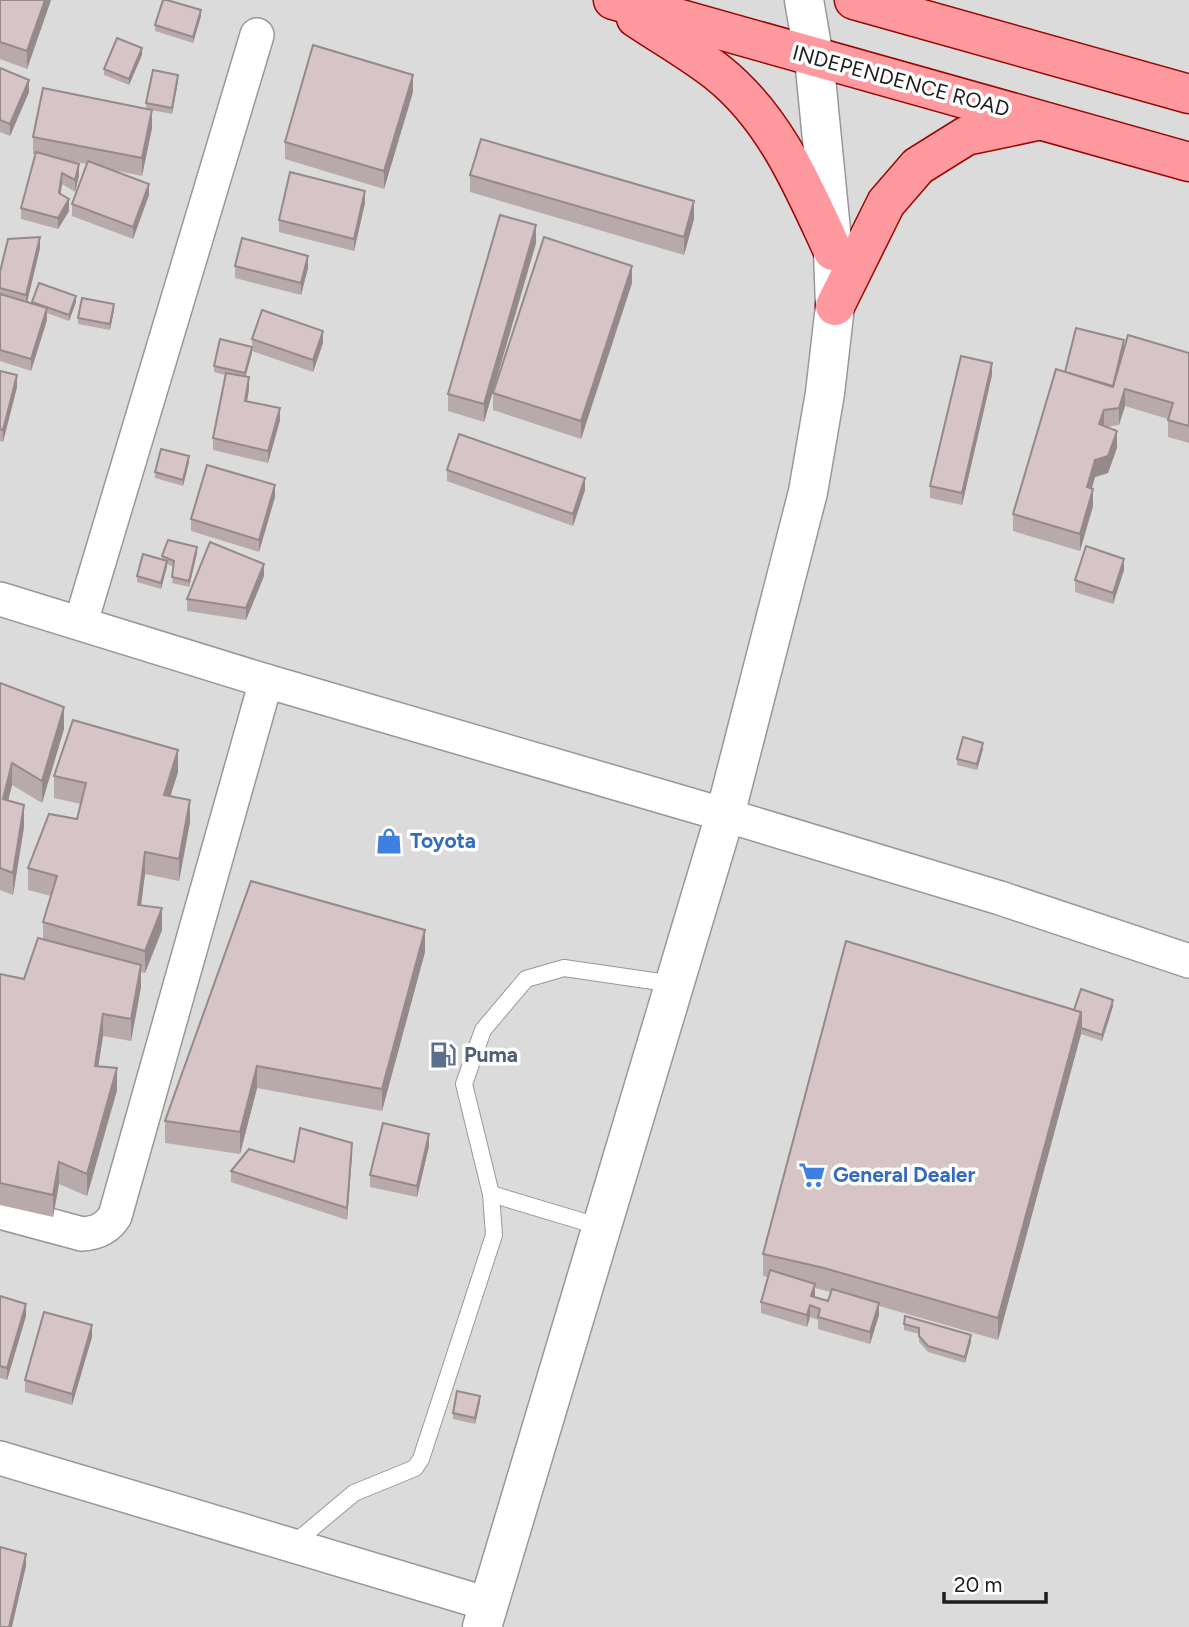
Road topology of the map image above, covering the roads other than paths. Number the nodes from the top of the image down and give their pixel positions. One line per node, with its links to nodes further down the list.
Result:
1 (611, 0): 7 (main road, INDEPENDENCE ROAD); 11 (main road)
2 (804, 0): 7 (street)
3 (855, 0): 5 (main road)
4 (927, 0): 5 (main road)
5 (969, 31): 8 (main road)
6 (257, 35): 14 (street)
7 (814, 58): 9 (main road, INDEPENDENCE ROAD); 11 (street)
8 (1189, 94)
9 (1042, 120): 10 (main road, INDEPENDENCE ROAD); 12 (main road)
10 (1189, 162)
11 (834, 251): 12 (street)
12 (835, 306): 16 (street)
13 (0, 599): 14 (street)
14 (81, 622): 15 (street)
15 (266, 681): 16 (street); 20 (street)
16 (725, 815): 17 (street); 18 (street)
17 (1189, 961)
18 (674, 984): 19 (lane); 21 (street)
19 (491, 1194): 21 (lane); 23 (lane)
20 (0, 1212)
21 (601, 1227): 24 (street)
22 (0, 1458): 23 (street)
23 (292, 1545): 24 (street)
24 (485, 1615)

